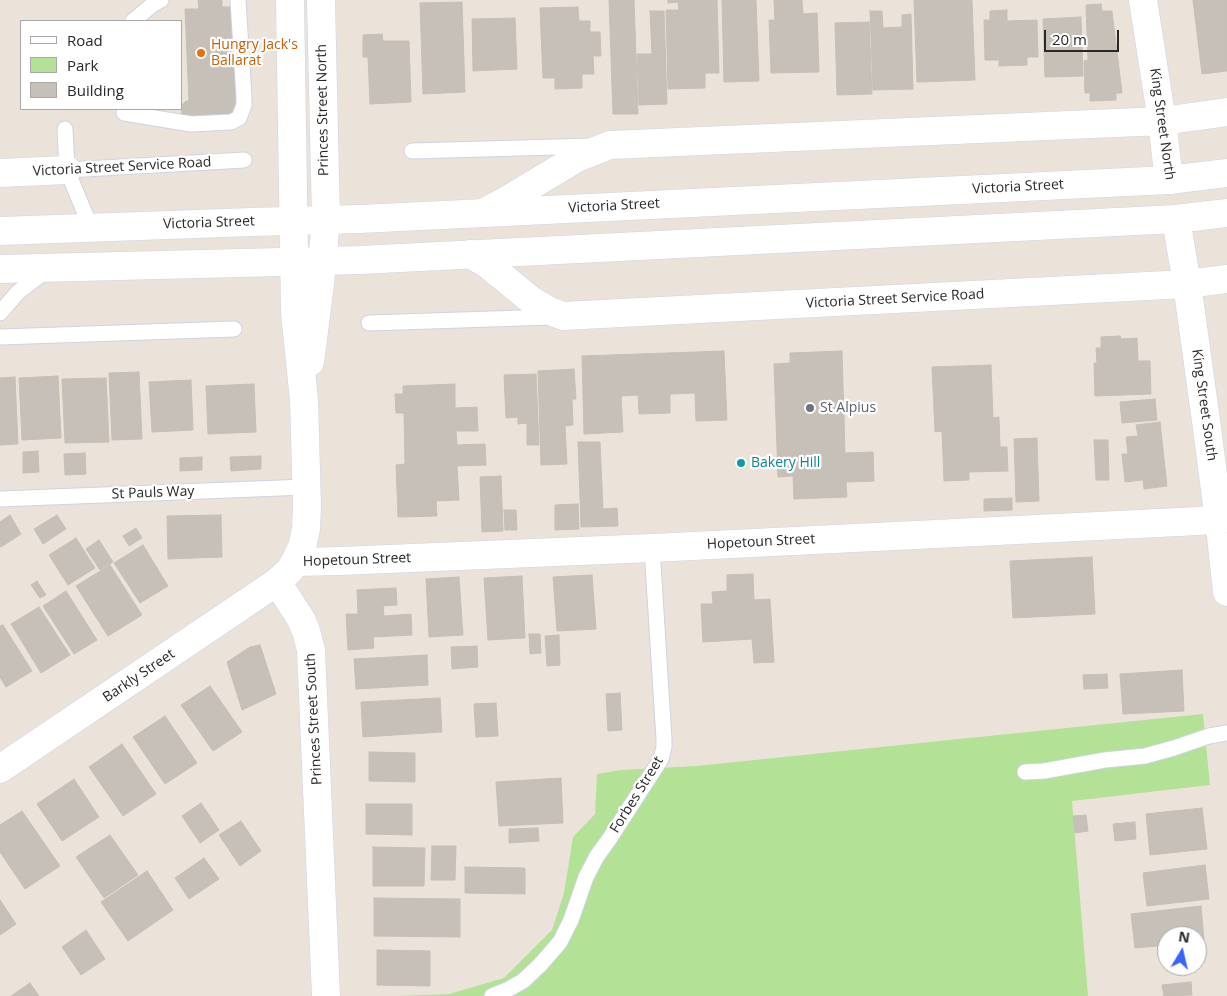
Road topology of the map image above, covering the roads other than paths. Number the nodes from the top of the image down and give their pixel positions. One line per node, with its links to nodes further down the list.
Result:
1 (161, 0): 6 (lane)
2 (238, 0): 8 (lane)
3 (290, 0): 22 (street)
4 (321, 0): 21 (street, Princes Street North)
5 (1143, 0): 9 (street, King Street North)
6 (135, 20)
7 (1227, 112): 9 (street)
8 (124, 113)
9 (1162, 121): 11 (street); 17 (street, King Street North)
10 (65, 128): 14 (lane)
11 (610, 145): 12 (lane); 18 (street)
12 (412, 151)
13 (244, 160): 14 (lane, Victoria Street Service Road)
14 (67, 170): 15 (street, Victoria Street Service Road); 23 (lane)
15 (0, 173)
16 (1227, 173): 17 (street, Victoria Street)
17 (1169, 180): 18 (street, Victoria Street); 20 (street, King Street North)
18 (483, 213): 21 (street, Victoria Street)
19 (1227, 213): 20 (street)
20 (1176, 219): 25 (street); 31 (street, King Street South)
21 (326, 220): 22 (street, Victoria Street); 26 (street, Princes Street North)
22 (294, 221): 23 (street, Victoria Street); 27 (street)
23 (91, 228): 24 (street, Victoria Street)
24 (0, 231)
25 (470, 254): 26 (street); 33 (street, Victoria Street Service Road)
26 (323, 261): 27 (street); 37 (street)
27 (294, 262): 28 (street); 37 (street)
28 (51, 267): 29 (street); 32 (lane)
29 (0, 269)
30 (1227, 279): 31 (street, Victoria Street Service Road)
31 (1187, 284): 33 (street, Victoria Street Service Road); 40 (street, King Street South)
32 (0, 313)
33 (564, 316): 34 (lane, Victoria Street Service Road)
34 (369, 323)
35 (234, 329): 36 (lane)
36 (0, 337)
37 (304, 400): 38 (street)
38 (306, 487): 39 (lane, St Pauls Way); 42 (street)
39 (0, 499)
40 (1223, 518): 41 (street, Hopetoun Street); 44 (street, King Street South)
41 (652, 548): 42 (street, Hopetoun Street); 49 (lane, Forbes Street)
42 (296, 562): 43 (street)
43 (277, 582): 46 (street, Barkly Street); 48 (street, Princes Street South)
44 (1227, 592)
45 (1227, 733): 47 (lane)
46 (0, 769)
47 (1025, 772)
48 (326, 996)
49 (492, 996)

